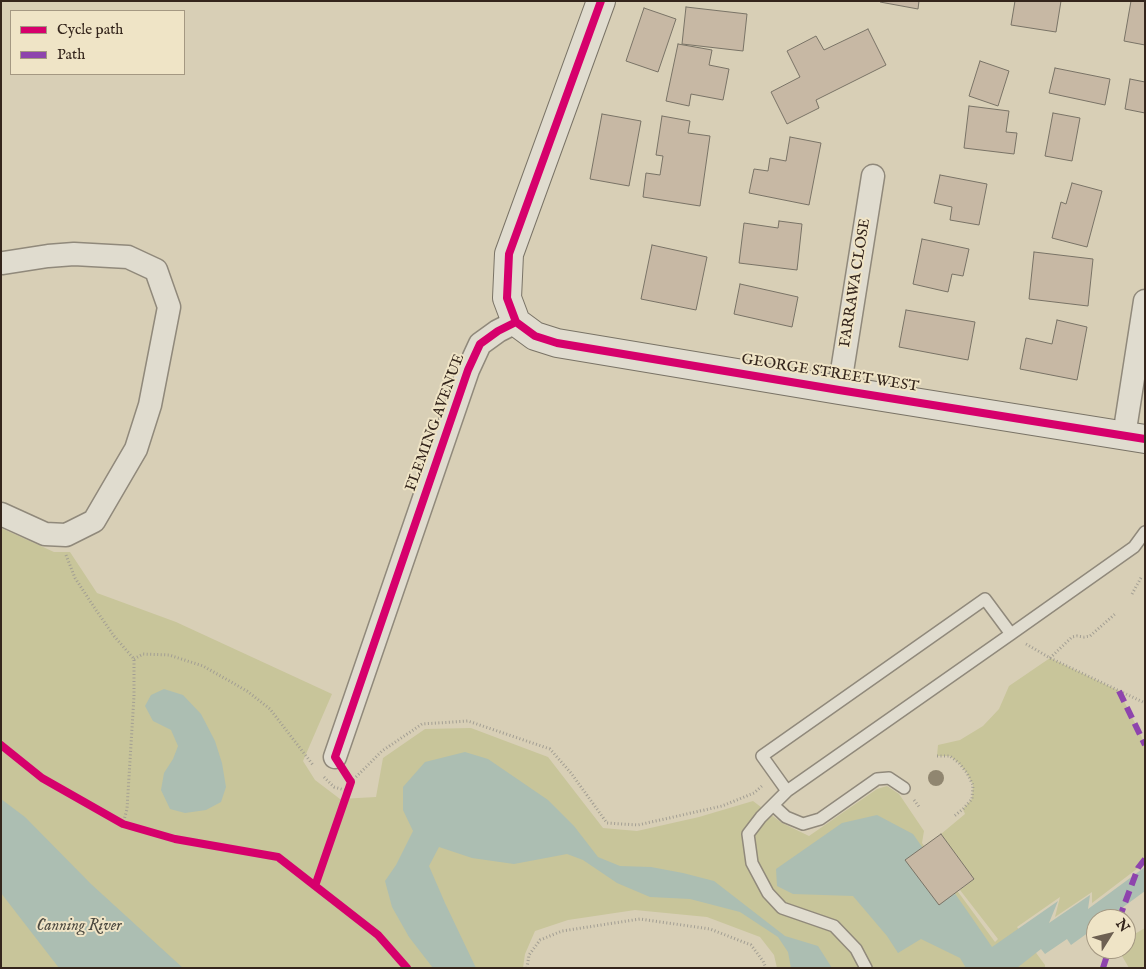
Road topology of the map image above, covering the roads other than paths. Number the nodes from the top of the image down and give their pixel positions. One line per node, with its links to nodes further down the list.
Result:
1 (600, 1): 5 (street)
2 (873, 176): 6 (street, FARRAWA CLOSE)
3 (3, 263): 8 (street)
4 (1145, 301): 7 (street)
5 (516, 322): 6 (street, GEORGE STREET WEST); 11 (street, FLEMING AVENUE)
6 (839, 390): 7 (street, GEORGE STREET WEST)
7 (1134, 438)
8 (1, 514)
9 (1145, 532): 10 (lane)
10 (1011, 634): 13 (lane); 13 (lane)
11 (328, 766)
12 (904, 788): 14 (lane)
13 (787, 791): 14 (lane)
14 (773, 804): 15 (lane)
15 (866, 968)

